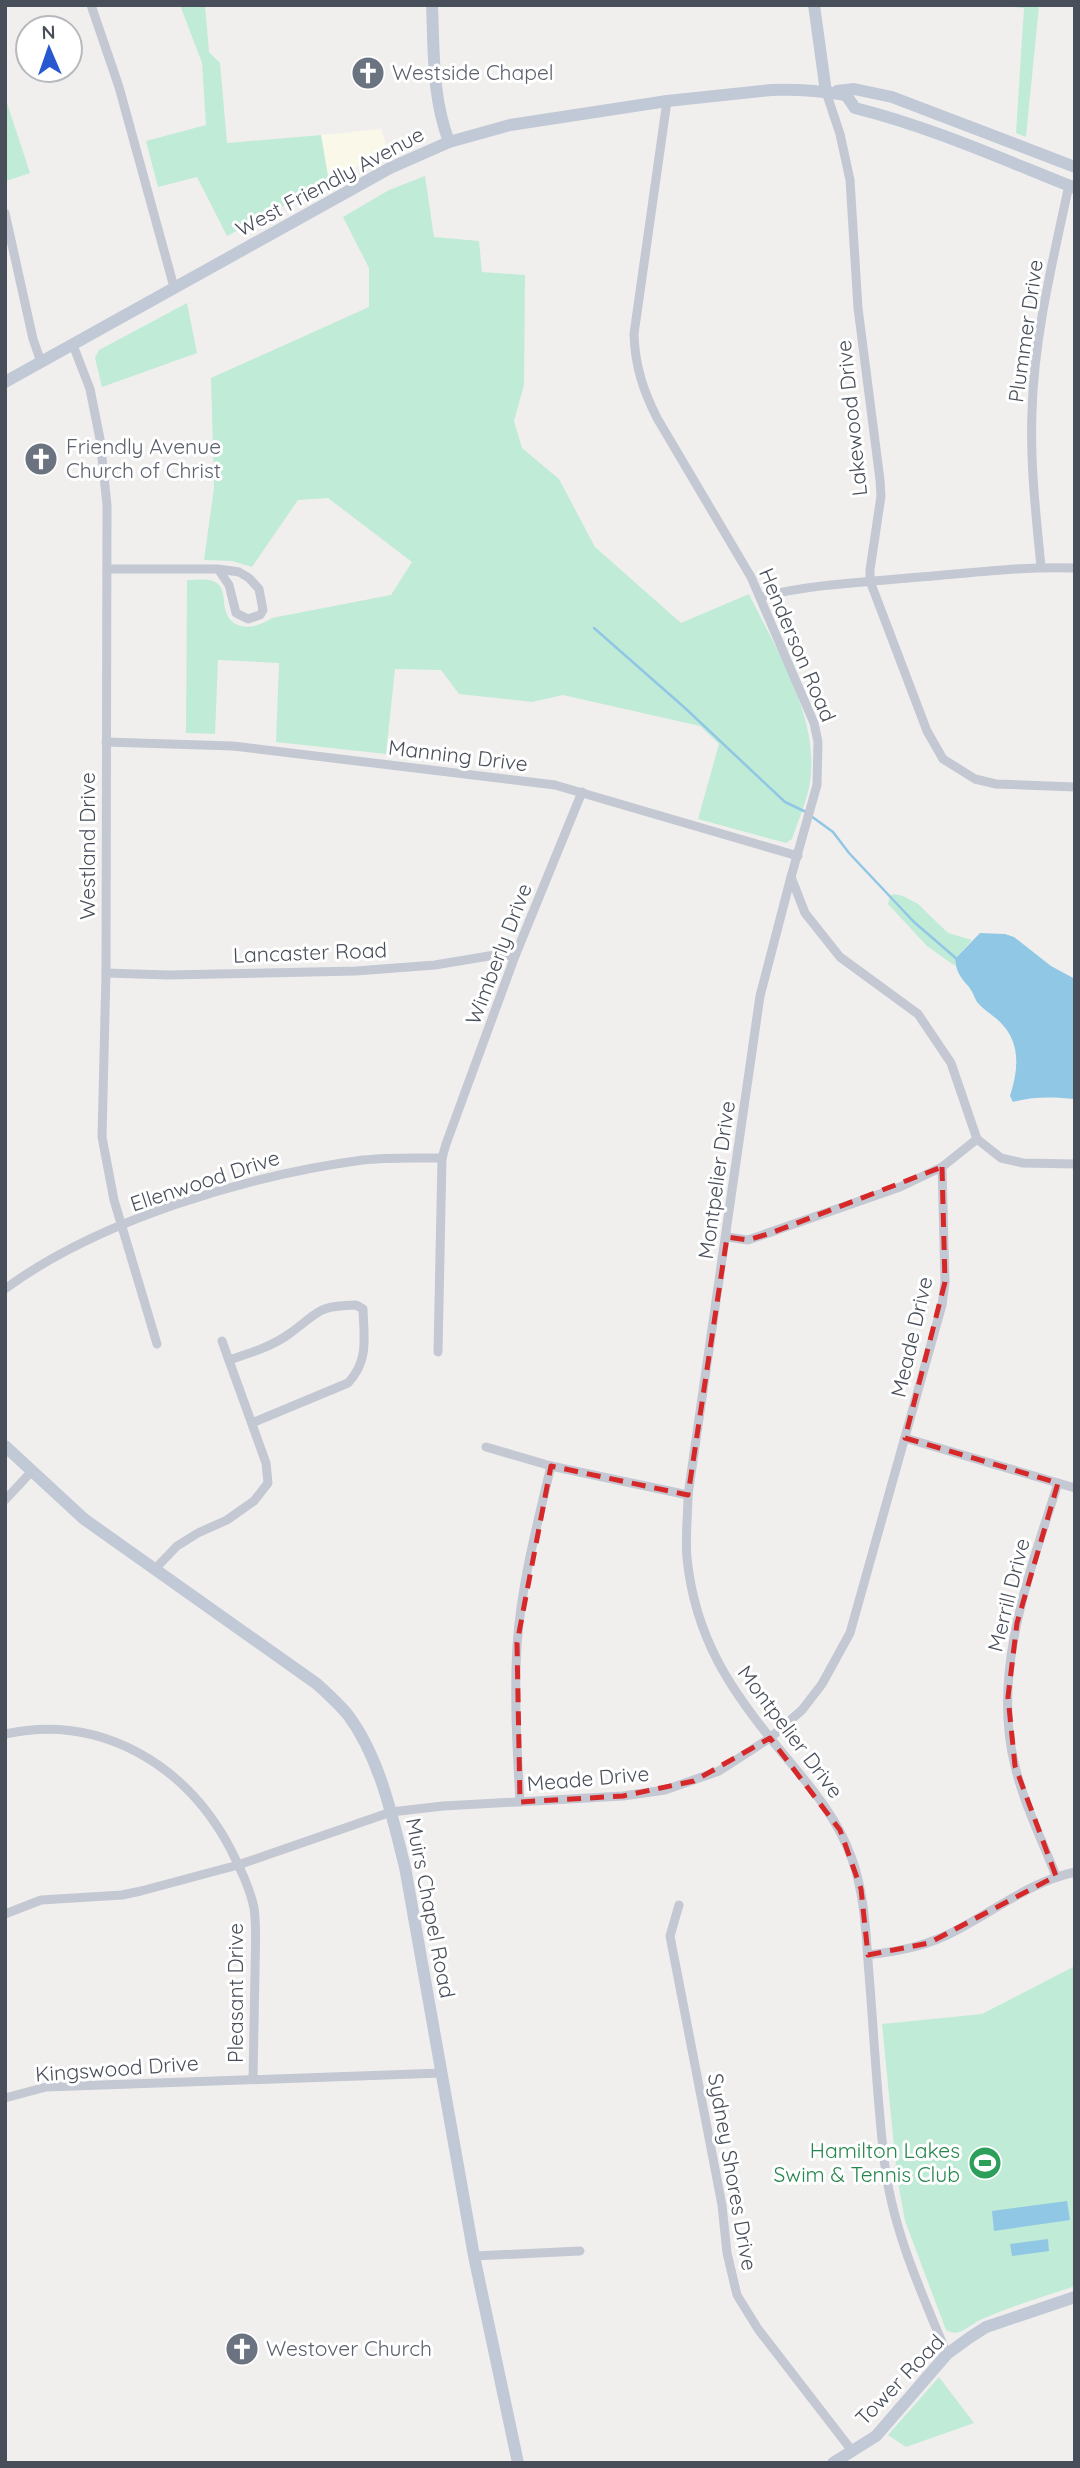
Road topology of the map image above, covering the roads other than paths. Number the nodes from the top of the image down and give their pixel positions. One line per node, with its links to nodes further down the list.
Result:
1 (91, 5): 10 (street)
2 (432, 5): 6 (main road)
3 (814, 5): 4 (main road)
4 (826, 92): 5 (main road, West Friendly Avenue); 7 (main road, West Friendly Avenue); 8 (main road, West Friendly Avenue); 18 (street, Lakewood Drive)
5 (667, 101): 6 (main road, West Friendly Avenue); 19 (street, Henderson Road)
6 (449, 142): 10 (main road, West Friendly Avenue)
7 (1074, 165)
8 (1072, 186): 14 (street, Plummer Drive)
9 (5, 213): 12 (street)
10 (174, 287): 11 (main road, West Friendly Avenue)
11 (73, 345): 12 (main road, West Friendly Avenue); 16 (street, Westland Drive)
12 (41, 362): 13 (main road, West Friendly Avenue)
13 (5, 382)
14 (1041, 567): 15 (street); 18 (street)
15 (1075, 568)
16 (107, 569): 17 (street); 20 (street, Westland Drive)
17 (218, 569): 17 (street)
18 (870, 582): 19 (street); 21 (street, Lakewood Drive)
19 (760, 597): 23 (street, Henderson Road)
20 (106, 743): 22 (street, Manning Drive); 26 (street, Westland Drive)
21 (1075, 787)
22 (582, 792): 23 (street, Manning Drive); 25 (street, Wimberly Drive)
23 (798, 856): 24 (street, Henderson Road)
24 (792, 877): 27 (street); 32 (street, Montpelier Drive)
25 (515, 956): 26 (street, Lancaster Road); 28 (street, Wimberly Drive)
26 (106, 973): 31 (street, Westland Drive)
27 (978, 1139): 29 (street); 30 (street)
28 (442, 1158): 31 (street, Ellenwood Drive); 36 (street)
29 (1075, 1164)
30 (942, 1167): 32 (street); 39 (street, Meade Drive)
31 (122, 1226): 33 (street, Ellenwood Drive); 35 (street, Westland Drive)
32 (727, 1237): 46 (street, Montpelier Drive)
33 (5, 1289)
34 (222, 1341): 37 (street)
35 (157, 1344)
36 (438, 1352)
37 (229, 1360): 38 (street); 38 (street)
38 (252, 1423): 48 (street)
39 (905, 1438): 44 (street); 50 (street, Meade Drive)
40 (5, 1446): 43 (main road, Muirs Chapel Road)
41 (486, 1447): 42 (street)
42 (551, 1466): 46 (street); 51 (street)
43 (32, 1471): 47 (street); 48 (main road, Muirs Chapel Road)
44 (1058, 1483): 45 (street); 55 (street, Merrill Drive)
45 (1075, 1488)
46 (688, 1495): 50 (street, Montpelier Drive)
47 (5, 1500)
48 (154, 1570): 52 (main road, Muirs Chapel Road)
49 (5, 1734): 53 (street, Pleasant Drive)
50 (770, 1738): 51 (street, Meade Drive); 58 (street, Montpelier Drive)
51 (520, 1802): 52 (street, Meade Drive)
52 (391, 1812): 53 (street, Meade Drive); 59 (main road, Muirs Chapel Road)
53 (238, 1865): 57 (street, Meade Drive); 60 (street, Pleasant Drive)
54 (1075, 1872): 55 (street)
55 (1056, 1877): 58 (street)
56 (679, 1905): 66 (street, Sydney Shores Drive)
57 (5, 1914)
58 (868, 1955): 65 (street, Montpelier Drive)
59 (442, 2073): 60 (street, Kingswood Drive); 63 (main road, Muirs Chapel Road)
60 (253, 2079): 61 (street, Kingswood Drive)
61 (5, 2098)
62 (580, 2251): 63 (street)
63 (474, 2256): 67 (main road, Muirs Chapel Road)
64 (1075, 2297): 65 (main road, Tower Road)
65 (947, 2354): 66 (main road, Tower Road)
66 (853, 2452): 68 (main road, Tower Road)
67 (518, 2463)
68 (833, 2463)

